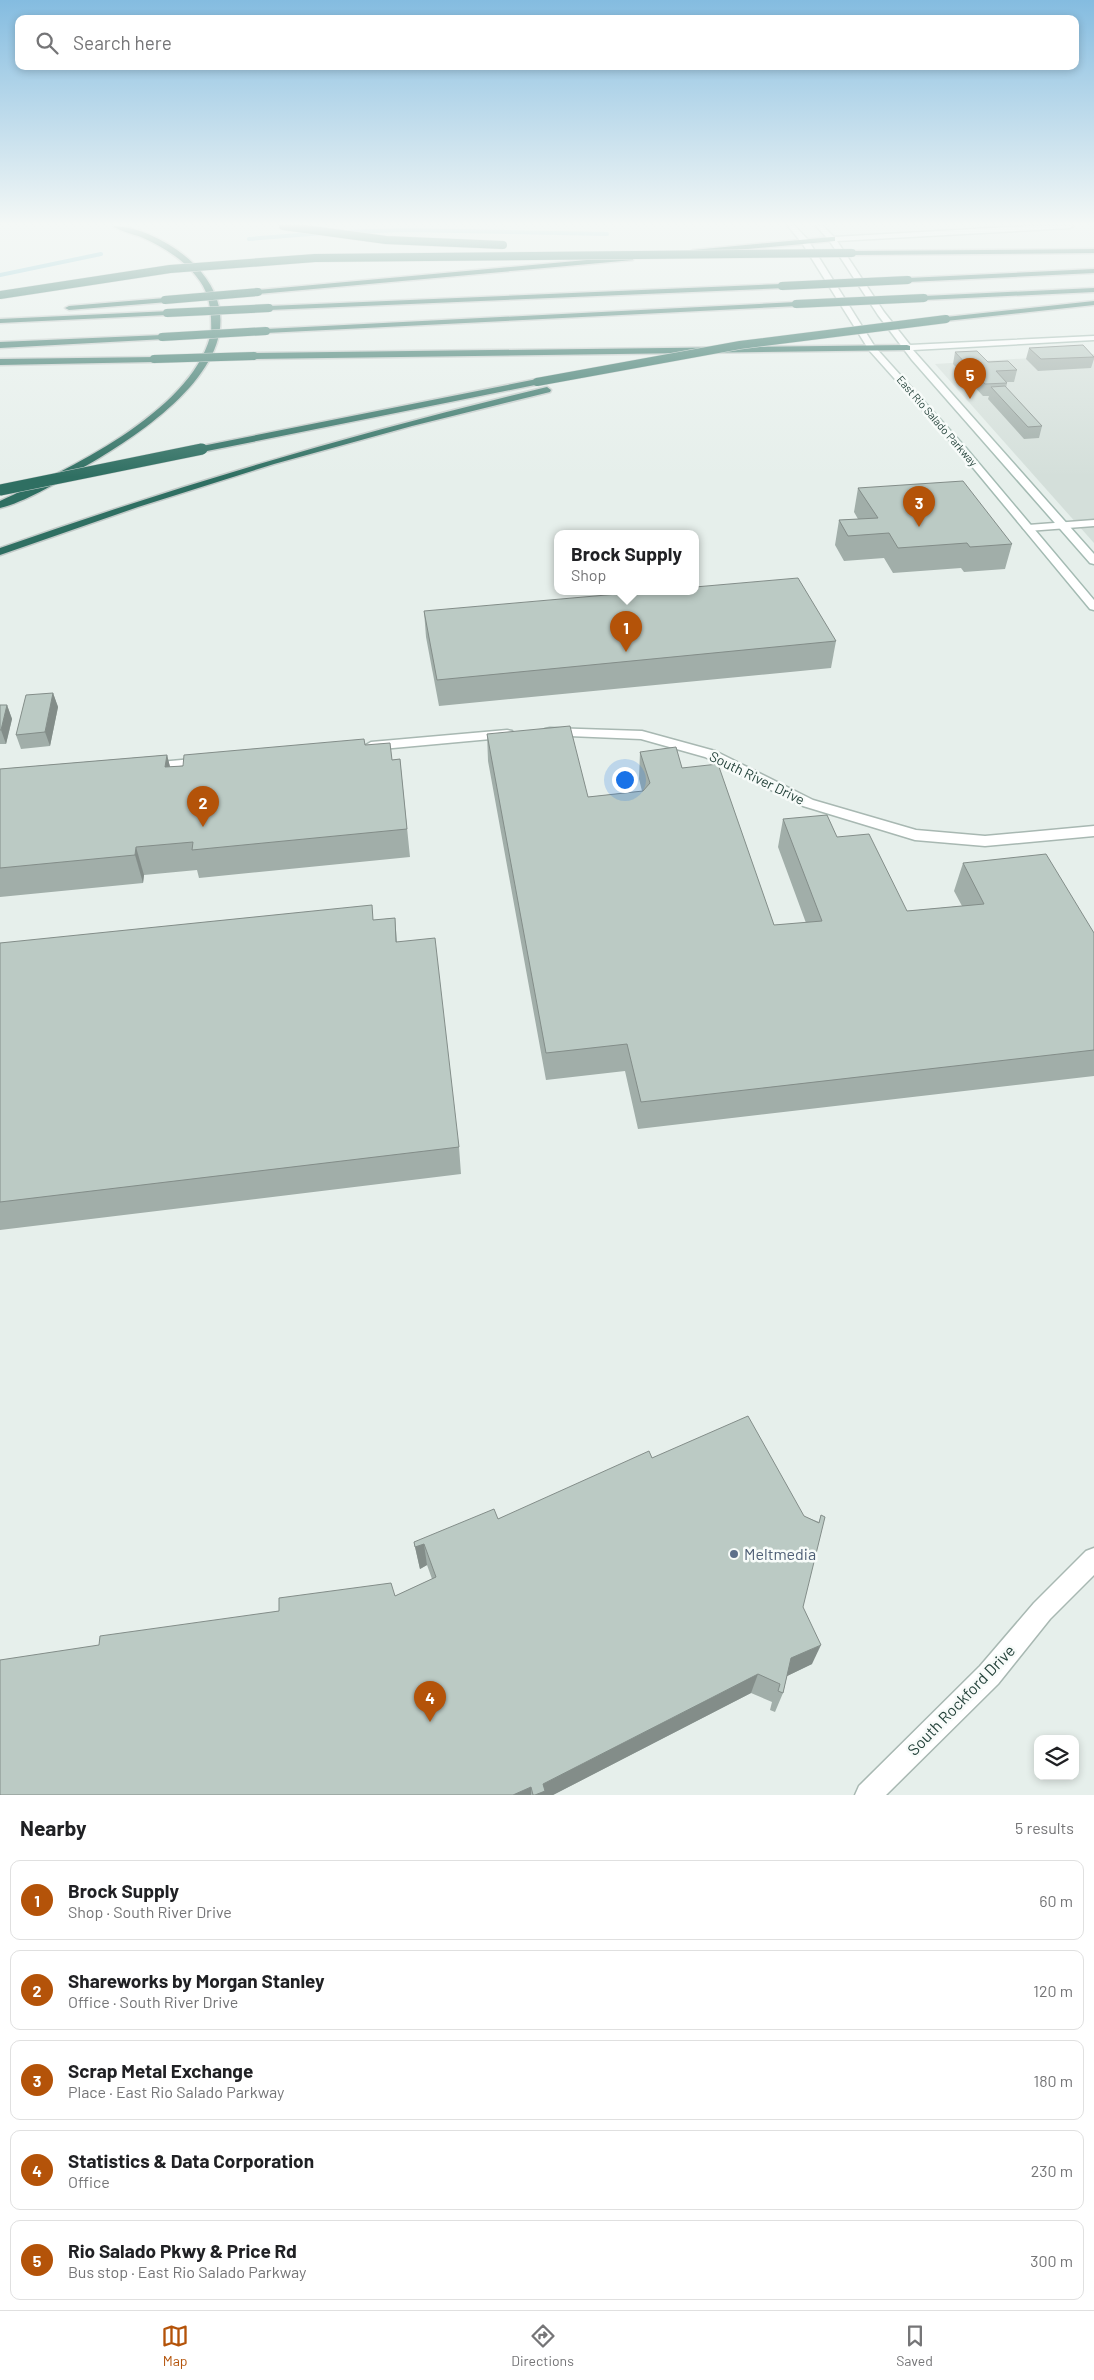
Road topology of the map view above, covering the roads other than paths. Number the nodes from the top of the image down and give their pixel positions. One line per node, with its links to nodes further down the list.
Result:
1 (36, 310): 8 (highway)
2 (216, 310): 17 (highway)
3 (233, 310): 10 (highway, bridge)
4 (687, 310): 12 (highway, bridge)
5 (848, 310): 13 (main road, East Rio Salado Parkway)
6 (880, 310): 14 (main road, East Rio Salado Parkway)
7 (1028, 310): 9 (highway)
8 (0, 312)
9 (946, 319): 16 (highway, bridge); 21 (highway, bridge)
10 (0, 321)
11 (1094, 338): 14 (main road)
12 (0, 345)
13 (872, 348): 14 (highway); 15 (highway, bridge); 20 (main road, East Rio Salado Parkway)
14 (907, 348): 19 (main road, East Rio Salado Parkway)
15 (0, 362)
16 (0, 490)
17 (0, 504)
18 (1094, 523): 19 (main road)
19 (1062, 525): 20 (main road); 22 (main road, East Rio Salado Parkway)
20 (1028, 528): 23 (main road, East Rio Salado Parkway)
21 (0, 552)
22 (1094, 561)
23 (1094, 607)
24 (355, 747): 27 (main road, South River Drive)
25 (217, 760): 26 (main road)
26 (138, 768)
27 (1094, 831)
28 (1094, 1559): 29 (main road, South Rockford Drive)
29 (868, 1795)

